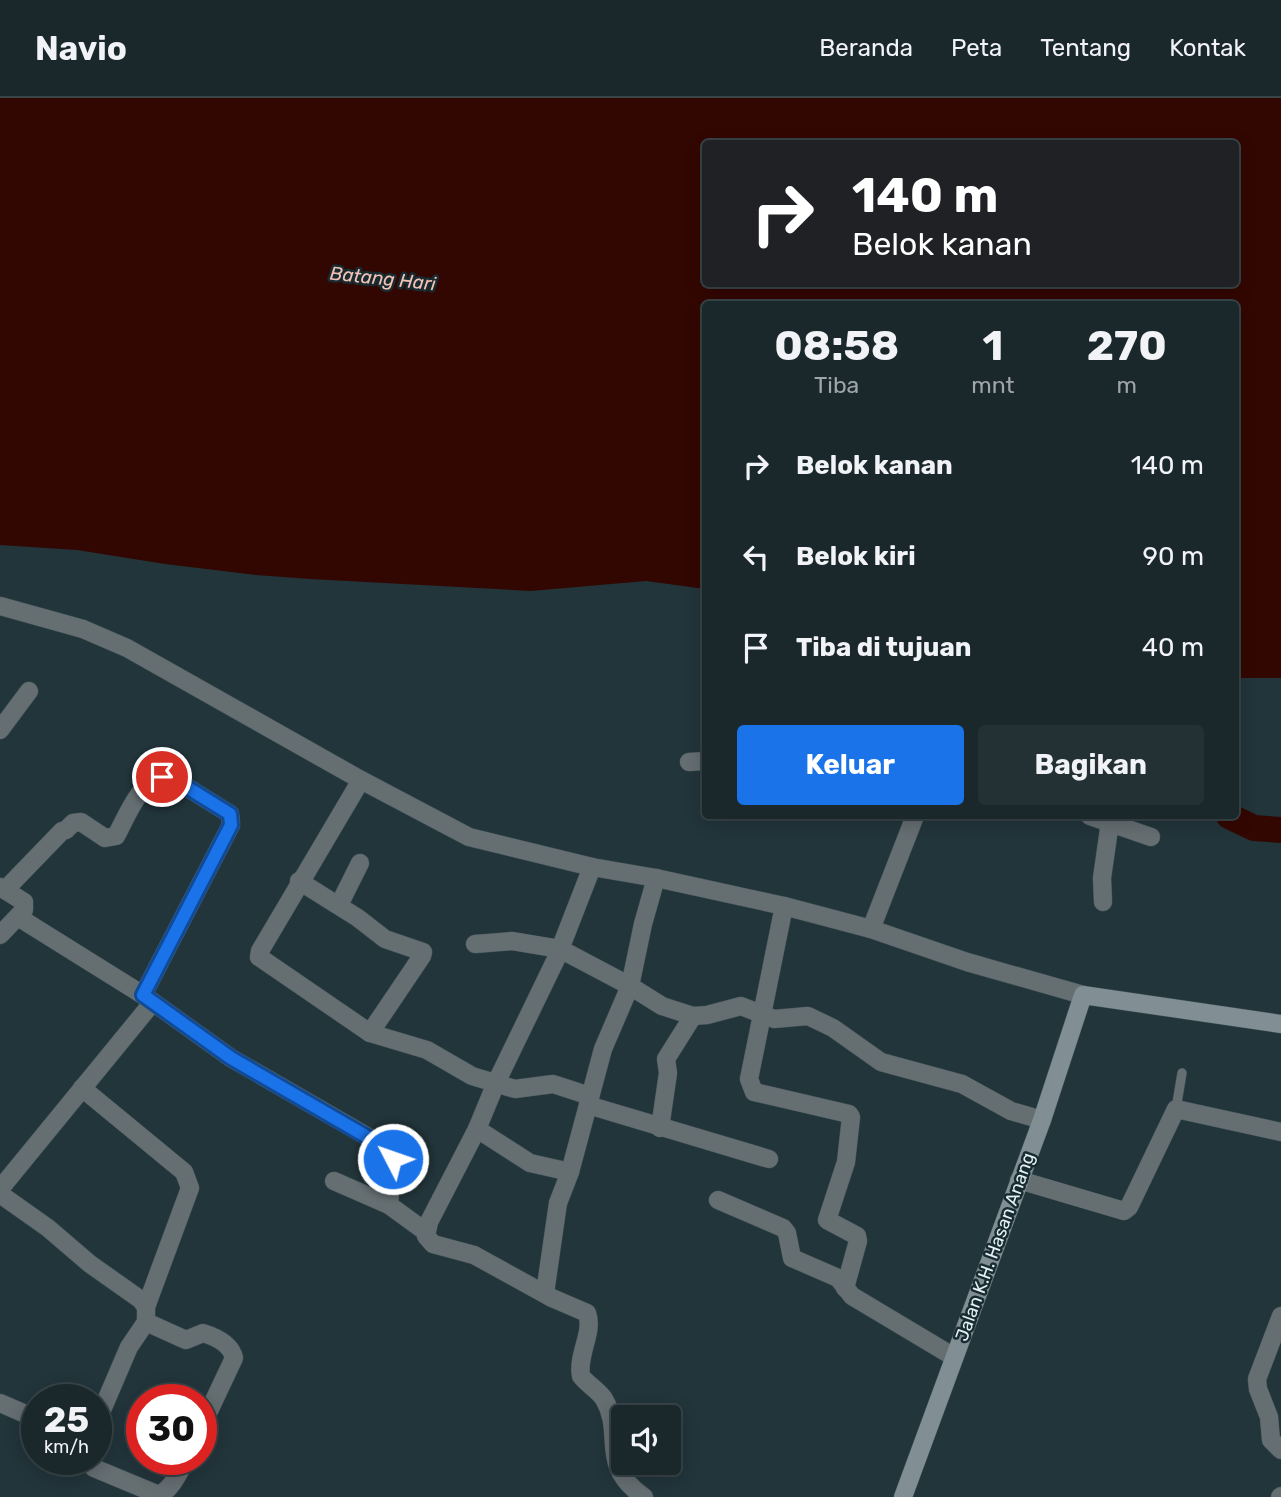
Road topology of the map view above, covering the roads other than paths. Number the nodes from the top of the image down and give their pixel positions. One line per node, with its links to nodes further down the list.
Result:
1 (0, 606): 4 (street)
2 (29, 691): 3 (street)
3 (0, 730)
4 (361, 780): 10 (street); 12 (street)
5 (914, 819): 18 (street)
6 (1100, 819): 7 (street)
7 (1110, 822): 8 (street); 14 (street)
8 (1151, 836)
9 (360, 863): 15 (street)
10 (592, 867): 11 (street); 21 (street)
11 (656, 878): 16 (street); 22 (street)
12 (299, 881): 15 (street); 28 (street)
13 (3, 888): 17 (street); 24 (street)
14 (1103, 902)
15 (339, 905): 28 (street)
16 (784, 906): 18 (street); 25 (street)
17 (18, 917): 19 (street); 24 (street)
18 (871, 929): 23 (street)
19 (0, 935)
20 (475, 944): 21 (street)
21 (560, 949): 22 (street); 30 (street)
22 (630, 986): 26 (street); 32 (street)
23 (1083, 995): 27 (main road); 34 (main road, Jalan K.H. Hasan Anang)
24 (148, 998): 31 (street); 45 (street)
25 (763, 1014): 26 (street); 34 (street); 47 (street)
26 (693, 1016): 35 (street)
27 (1281, 1024)
28 (370, 1033): 30 (street)
29 (1182, 1073): 33 (lane)
30 (496, 1083): 32 (street); 36 (street)
31 (82, 1088): 42 (street); 49 (street)
32 (589, 1100): 35 (street); 39 (street)
33 (1176, 1109): 37 (street); 40 (street)
34 (1042, 1120): 40 (main road, Jalan K.H. Hasan Anang)
35 (660, 1128): 38 (street)
36 (477, 1129): 39 (street); 46 (street)
37 (1281, 1132)
38 (769, 1159)
39 (570, 1172): 48 (street)
40 (1019, 1180): 51 (main road, Jalan K.H. Hasan Anang)
41 (334, 1181): 45 (street)
42 (0, 1189)
43 (0, 1194): 49 (street)
44 (718, 1200): 47 (street)
45 (389, 1205): 46 (street)
46 (426, 1232): 48 (street)
47 (845, 1288): 51 (street)
48 (545, 1293): 61 (street)
49 (146, 1315): 52 (street); 53 (street)
50 (1281, 1316): 56 (street)
51 (954, 1356): 60 (main road, Jalan K.H. Hasan Anang)
52 (112, 1387)
53 (217, 1394)
54 (0, 1403): 55 (street)
55 (21, 1412)
56 (1281, 1450)
57 (105, 1475): 59 (street)
58 (178, 1475): 59 (street)
59 (131, 1491)
60 (905, 1496)
61 (644, 1497)

